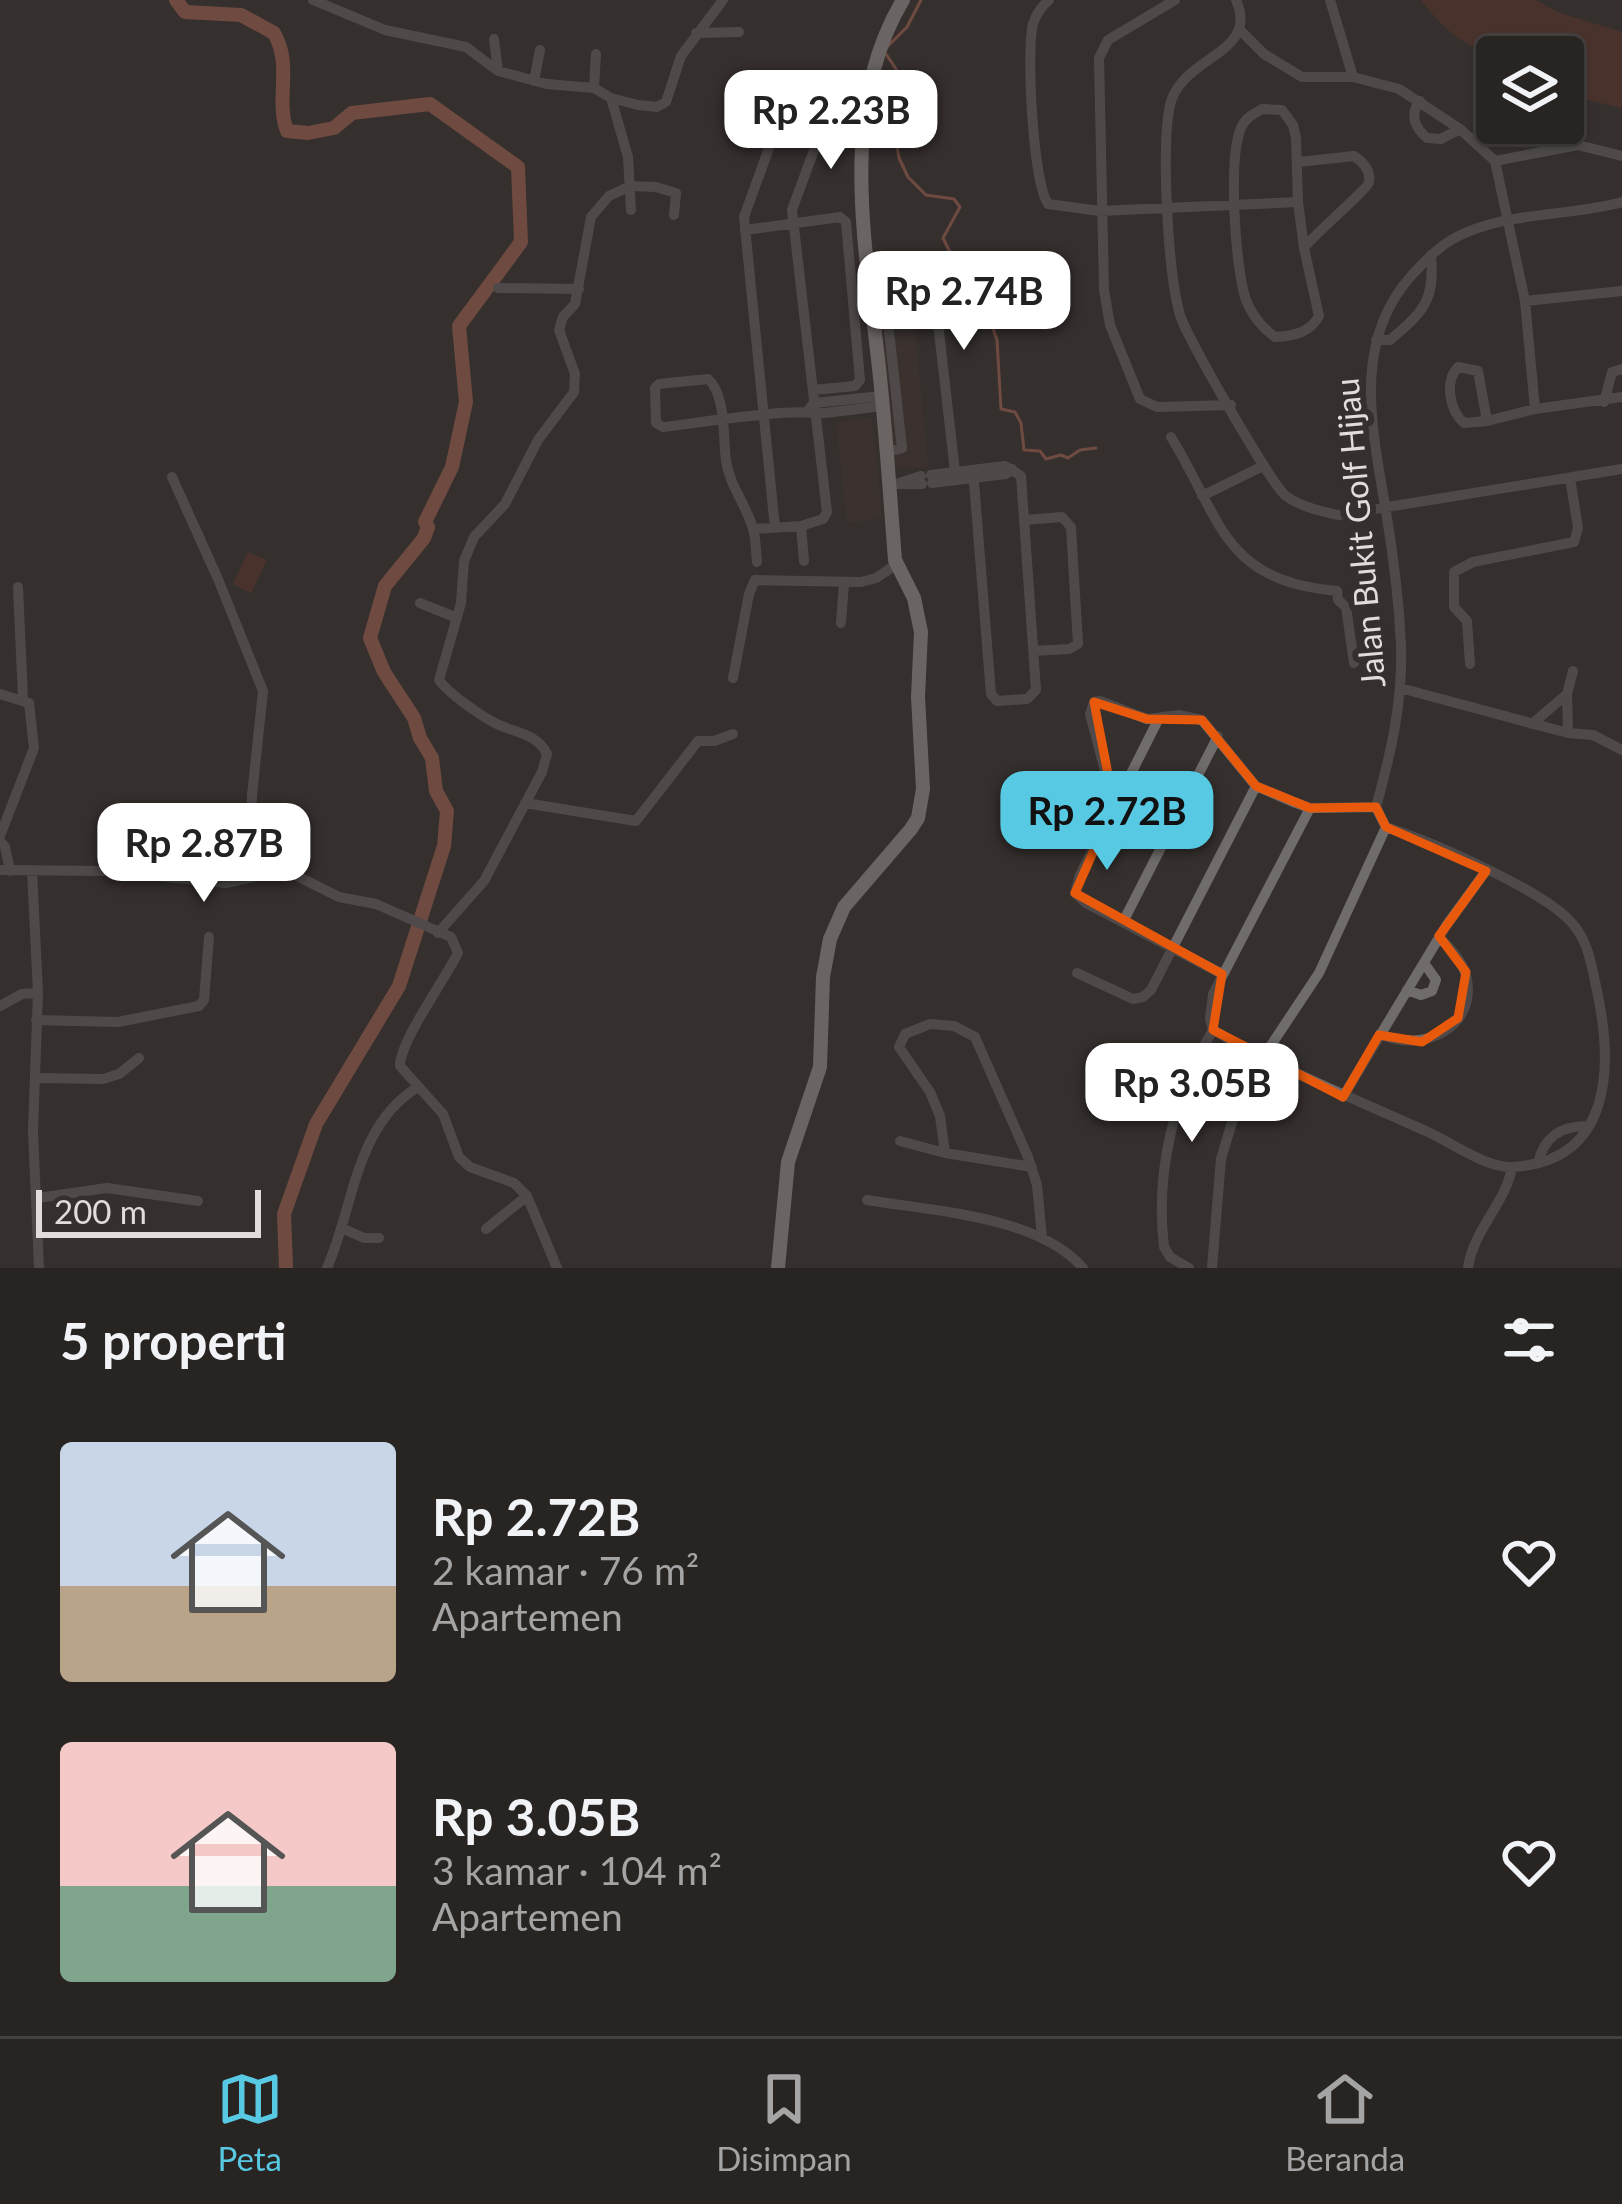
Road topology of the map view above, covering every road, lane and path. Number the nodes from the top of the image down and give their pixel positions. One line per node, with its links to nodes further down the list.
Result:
1 (314, 0): 14 (street)
2 (723, 0): 10 (street)
3 (902, 0): 43 (main road)
4 (1048, 0): 30 (street)
5 (1175, 0): 30 (street)
6 (1236, 0): 9 (street)
7 (1330, 0): 15 (street)
8 (739, 32): 10 (street)
9 (1241, 32): 15 (street); 28 (street)
10 (696, 33): 18 (street)
11 (494, 39): 14 (street)
12 (540, 50): 16 (street)
13 (596, 54): 17 (street)
14 (498, 71): 16 (street)
15 (1353, 77): 19 (street)
16 (534, 81): 17 (street)
17 (594, 88): 18 (street)
18 (611, 98): 24 (street)
19 (1420, 101): 20 (street); 20 (street)
20 (1460, 128): 22 (street)
21 (1622, 156): 22 (street)
22 (1495, 161): 32 (street)
23 (1298, 162): 25 (street); 27 (street); 35 (street)
24 (631, 186): 29 (street); 31 (street); 39 (street)
25 (1298, 202): 27 (street); 35 (street)
26 (1622, 202): 32 (street, Jalan Bukit Golf Hijau)
27 (1235, 206): 28 (street); 35 (street)
28 (1168, 208): 30 (street); 49 (street)
29 (631, 210)
30 (1100, 211): 49 (street)
31 (674, 215)
32 (1509, 222): 36 (street, Jalan Bukit Golf Hijau); 41 (street)
33 (793, 224): 34 (street); 34 (street); 48 (street); 48 (street)
34 (745, 230): 51 (street)
35 (1304, 248)
36 (1431, 255): 42 (street, Jalan Bukit Golf Hijau); 42 (street)
37 (920, 280): 59 (street)
38 (498, 288): 39 (street)
39 (579, 289): 75 (street)
40 (1622, 291): 41 (street)
41 (1525, 301): 50 (street)
42 (1376, 340): 64 (street, Jalan Bukit Golf Hijau)
43 (886, 363): 46 (main road); 55 (street)
44 (1622, 369): 47 (street)
45 (1622, 397): 47 (street)
46 (882, 401): 48 (street); 55 (main road)
47 (1604, 402): 50 (street)
48 (813, 405): 51 (street); 66 (street)
49 (1231, 405): 56 (street)
50 (1534, 409): 53 (street)
51 (765, 417): 52 (street); 67 (street)
52 (721, 421): 52 (street); 68 (street)
53 (1487, 421): 53 (street)
54 (1171, 437): 63 (street)
55 (888, 452): 62 (main road)
56 (1263, 466): 63 (street); 64 (street)
57 (1622, 469): 61 (street)
58 (974, 474): 59 (street); 65 (street); 77 (street)
59 (955, 476): 62 (street)
60 (172, 477): 102 (street)
61 (1570, 478): 64 (street); 79 (street)
62 (895, 483): 71 (main road)
63 (1202, 496): 78 (street)
64 (1385, 508): 82 (street, Jalan Bukit Golf Hijau)
65 (1025, 520): 77 (street); 77 (street)
66 (801, 526): 67 (street); 69 (street)
67 (775, 528): 68 (street)
68 (754, 530): 70 (street)
69 (805, 561)
70 (757, 562)
71 (897, 564): 72 (street); 139 (main road)
72 (844, 584): 76 (street); 81 (street)
73 (18, 587): 85 (street)
74 (420, 603): 75 (street)
75 (457, 618): 93 (street)
76 (842, 623)
77 (1034, 651)
78 (1354, 662)
79 (1469, 664)
80 (1573, 671): 84 (street)
81 (733, 678)
82 (1400, 688): 87 (street); 95 (street, Jalan Bukit Golf Hijau)
83 (0, 694): 85 (street)
84 (1567, 694): 87 (street); 89 (street)
85 (23, 699): 98 (street)
86 (1158, 720): 90 (street); 94 (street); 94 (street)
87 (1532, 724): 89 (street)
88 (734, 734): 93 (street)
89 (1568, 734): 91 (street)
90 (1218, 736): 92 (street); 103 (street)
91 (1622, 750)
92 (1256, 786): 96 (street); 107 (street)
93 (525, 803): 104 (street)
94 (1114, 805): 103 (street)
95 (1376, 806): 96 (street); 97 (street)
96 (1310, 808): 110 (street)
97 (1386, 826): 101 (street); 118 (street)
98 (0, 838): 99 (street)
99 (5, 870): 100 (street)
100 (32, 870): 102 (street); 112 (street)
101 (1486, 872): 106 (street); 126 (street)
102 (250, 878): 104 (street)
103 (1124, 920): 107 (street)
104 (434, 930): 120 (street)
105 (209, 937): 114 (street)
106 (1439, 937): 108 (street); 116 (street)
107 (1174, 949): 109 (street); 110 (street)
108 (1424, 963): 111 (street); 111 (street)
109 (1076, 974)
110 (1222, 974): 115 (street)
111 (1407, 990): 116 (street)
112 (38, 993): 113 (street); 114 (street)
113 (0, 1006)
114 (36, 1020): 119 (street)
115 (1213, 1030): 118 (street); 141 (street)
116 (1380, 1034): 121 (street)
117 (139, 1058): 119 (street)
118 (1262, 1058): 121 (street); 142 (street)
119 (37, 1078): 129 (street)
120 (418, 1087): 128 (street); 132 (street)
121 (1343, 1097): 124 (street)
122 (900, 1141): 123 (street)
123 (945, 1153): 125 (street); 125 (street)
124 (1498, 1166): 126 (street); 127 (street)
125 (1032, 1167): 135 (street)
126 (1512, 1167): 127 (street)
127 (1502, 1191): 143 (street)
128 (527, 1196): 133 (street); 138 (street)
129 (38, 1198): 131 (street); 136 (street)
130 (868, 1200): 135 (street)
131 (198, 1201)
132 (344, 1229): 134 (street); 137 (street)
133 (486, 1229)
134 (379, 1238)
135 (1042, 1238): 140 (street)
136 (39, 1268)
137 (327, 1268)
138 (557, 1268)
139 (778, 1268)
140 (1083, 1268)
141 (1189, 1268)
142 (1212, 1268)
143 (1468, 1268)

